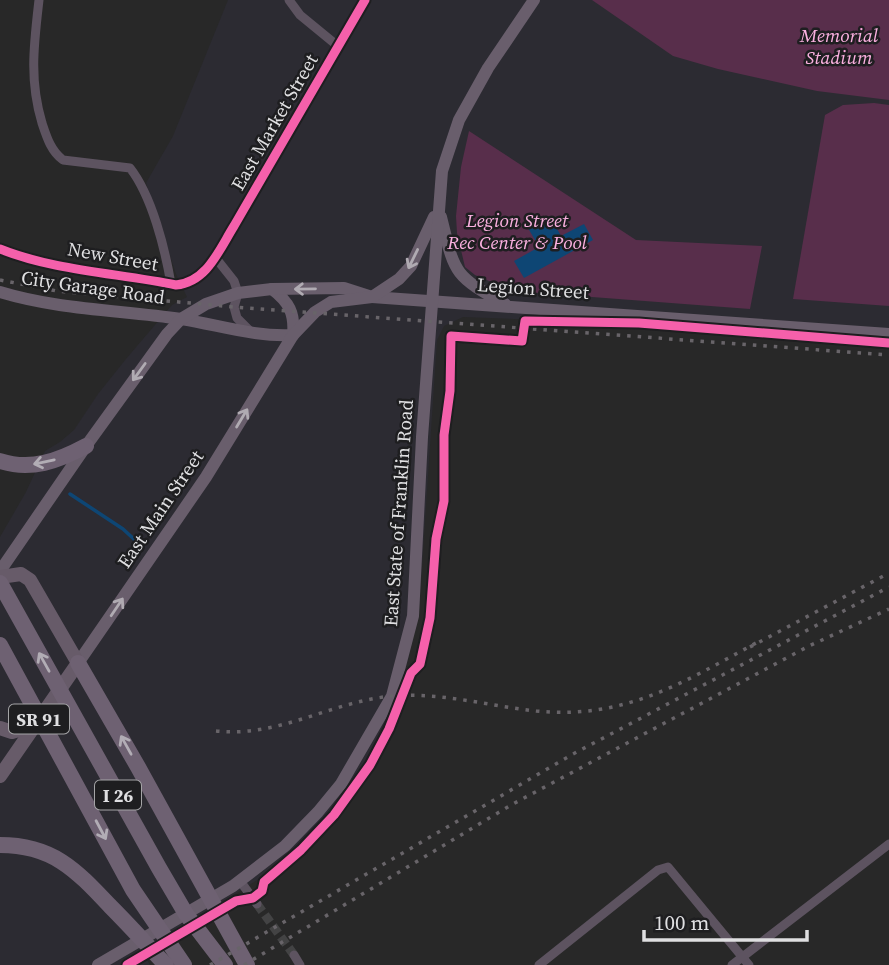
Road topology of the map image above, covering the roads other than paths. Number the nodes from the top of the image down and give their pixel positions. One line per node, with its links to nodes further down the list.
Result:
1 (39, 0): 9 (street)
2 (289, 0): 5 (street)
3 (365, 0): 5 (street, East Market Street)
4 (534, 0): 6 (main road)
5 (339, 47): 8 (street, East Market Street)
6 (438, 207): 13 (main road, one-way to 13); 14 (main road); 15 (main road)
7 (0, 249): 9 (street, New Street)
8 (214, 259): 9 (street, New Street); 12 (street)
9 (171, 284)
10 (272, 289): 12 (main road, Legion Street / SR 91); 13 (main road, Legion Street / SR 91, one-way to 10); 19 (main road)
11 (0, 292): 16 (main road, City Garage Road)
12 (238, 293): 16 (main road, Legion Street / SR 91); 17 (street)
13 (372, 297): 14 (main road, Legion Street / SR 91); 19 (main road, East Main Street / SR 91)
14 (432, 300): 15 (main road, Legion Street); 32 (main road, East State of Franklin Road)
15 (509, 306): 18 (main road, Legion Street)
16 (181, 319): 17 (main road, City Garage Road); 20 (main road, SR 91, one-way to 20)
17 (252, 334): 19 (main road)
18 (889, 334)
19 (293, 335): 26 (main road, East Main Street / SR 91, one-way to 19)
20 (86, 446): 21 (highway, one-way to 21); 22 (main road, SR 91)
21 (0, 461)
22 (0, 571)
23 (0, 577): 26 (main road)
24 (0, 583): 39 (highway, I 26, one-way to 24)
25 (0, 645): 38 (highway, I 26, one-way to 38)
26 (78, 663): 27 (main road, East Main Street / SR 91); 40 (highway, one-way to 26)
27 (35, 725): 28 (main road); 29 (main road, East Main Street / SR 91)
28 (0, 727)
29 (0, 776)
30 (0, 845): 37 (highway)
31 (887, 850): 35 (street)
32 (240, 881): 33 (street); 36 (main road, East State of Franklin Road)
33 (257, 904)
34 (294, 955): 41 (street)
35 (742, 956): 42 (street); 43 (street); 44 (street)
36 (97, 965)
37 (166, 965)
38 (184, 965)
39 (225, 965)
40 (247, 965)
41 (300, 965)
42 (539, 965)
43 (732, 965)
44 (749, 965)

